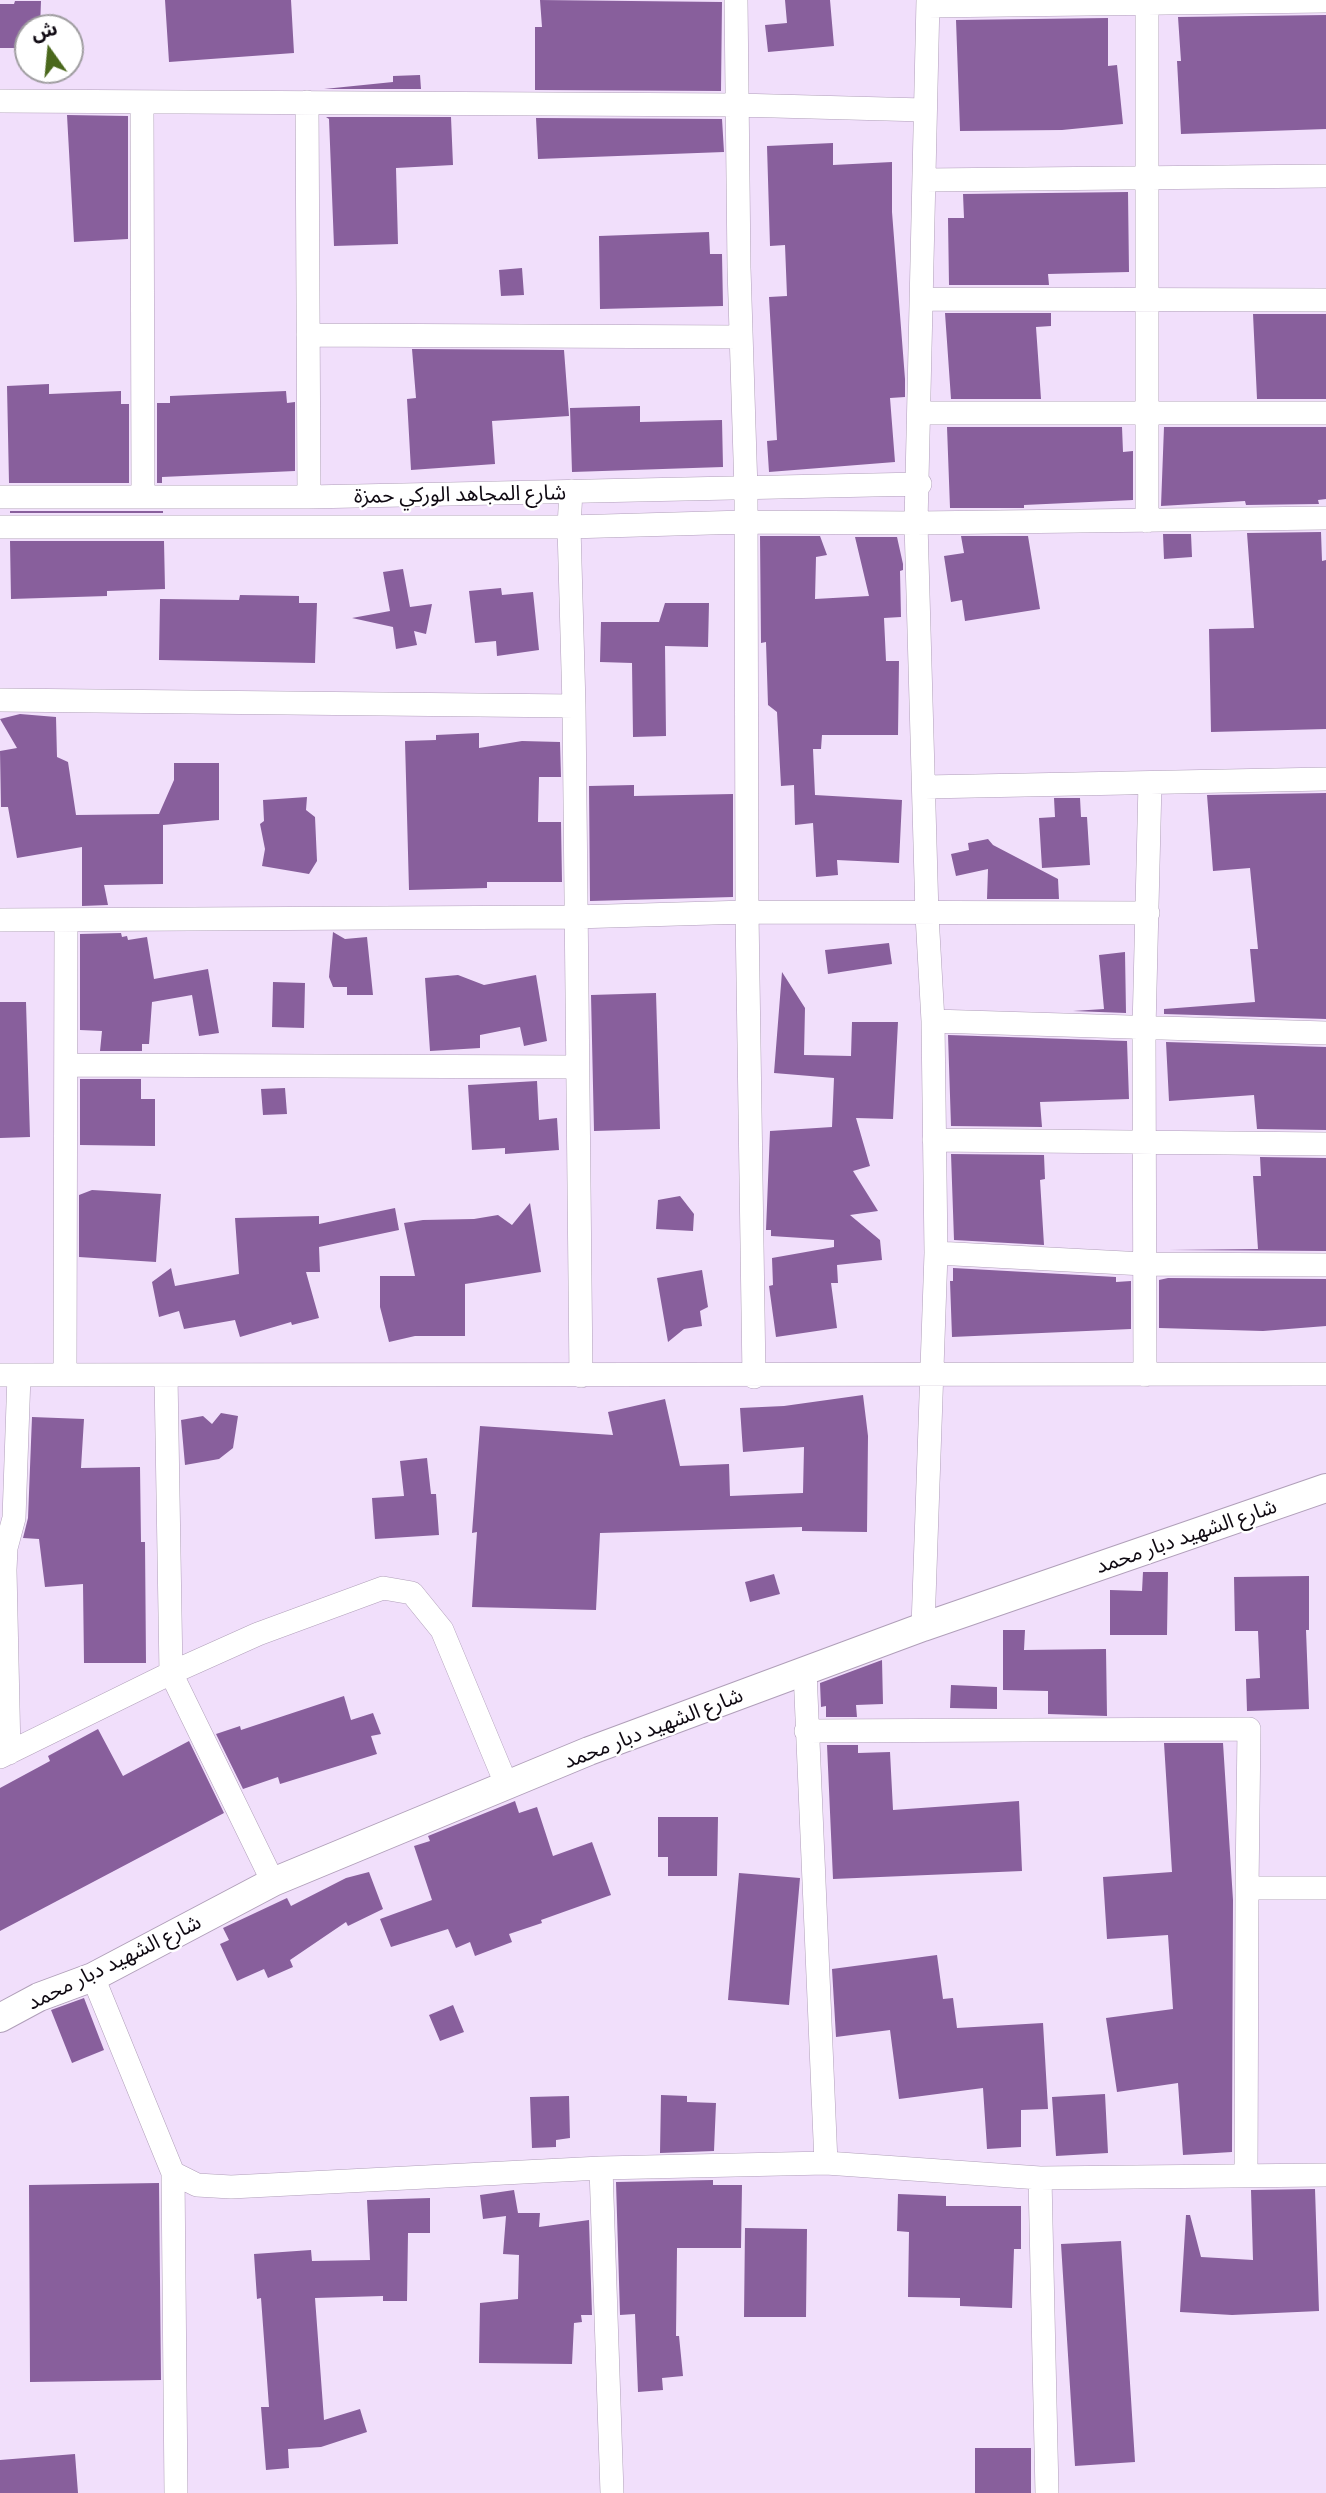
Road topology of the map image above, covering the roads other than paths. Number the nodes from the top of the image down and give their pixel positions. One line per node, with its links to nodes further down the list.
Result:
1 (736, 0): 8 (street)
2 (1326, 1): 3 (street)
3 (1147, 2): 4 (street); 10 (street)
4 (928, 3): 9 (street)
5 (0, 101): 6 (street)
6 (142, 102): 7 (street); 25 (street)
7 (307, 102): 8 (street); 16 (street)
8 (737, 104): 9 (street); 17 (street)
9 (924, 110): 12 (street)
10 (1148, 176): 11 (street); 12 (street); 15 (street)
11 (1326, 176)
12 (925, 180): 13 (street)
13 (923, 299): 15 (street); 18 (street)
14 (1326, 300): 15 (street)
15 (1147, 301): 19 (street)
16 (308, 335): 17 (street); 26 (street)
17 (741, 337): 22 (street)
18 (921, 413): 19 (street); 21 (street)
19 (1147, 413): 20 (street); 28 (street)
20 (1326, 413)
21 (920, 484): 22 (street, شارع المجاهد الوركي حمزة); 30 (street)
22 (746, 490): 23 (street, شارع المجاهد الوركي حمزة); 29 (street)
23 (571, 491): 26 (street, شارع المجاهد الوركي حمزة); 32 (street)
24 (0, 497): 25 (street, شارع المجاهد الوركي حمزة)
25 (143, 497): 26 (street, شارع المجاهد الوركي حمزة)
26 (309, 497)
27 (1326, 518): 28 (street, شارع المجاهد الوركي حمزة)
28 (1147, 521): 30 (street, شارع المجاهد الوركي حمزة)
29 (745, 522): 30 (street, شارع المجاهد الوركي حمزة); 32 (street, شارع المجاهد الوركي حمزة); 38 (street)
30 (916, 523): 37 (street)
31 (0, 527): 32 (street, شارع المجاهد الوركي حمزة)
32 (569, 527): 34 (street)
33 (0, 701): 34 (street)
34 (574, 706): 41 (street)
35 (1326, 779): 36 (street)
36 (1150, 783): 37 (street); 39 (street)
37 (925, 788): 40 (street)
38 (747, 912): 40 (street); 41 (street); 62 (street)
39 (1148, 914): 40 (street); 45 (street)
40 (927, 915): 44 (street)
41 (574, 917): 43 (street); 48 (street)
42 (0, 920): 43 (street)
43 (66, 921): 47 (street)
44 (933, 1021): 45 (street); 49 (street)
45 (1144, 1029): 46 (street); 50 (street)
46 (1326, 1033)
47 (65, 1065): 48 (street); 57 (street)
48 (576, 1067): 60 (street)
49 (934, 1140): 50 (street); 52 (street)
50 (1146, 1144): 51 (street); 53 (street)
51 (1326, 1144)
52 (936, 1253): 53 (street); 61 (street)
53 (1144, 1264): 54 (street); 59 (street)
54 (1326, 1265)
55 (1326, 1374): 59 (street)
56 (10, 1375): 57 (street); 64 (street)
57 (65, 1375): 58 (street)
58 (166, 1375): 60 (street); 67 (street)
59 (1145, 1375): 61 (street)
60 (581, 1376): 62 (street)
61 (932, 1376): 62 (street); 65 (street)
62 (754, 1377)
63 (1326, 1488): 65 (street, شارع الشهيد دبار محمد)
64 (2, 1569): 69 (street)
65 (923, 1627): 66 (street, شارع الشهيد دبار محمد)
66 (805, 1671): 68 (street); 70 (street, شارع الشهيد دبار محمد)
67 (171, 1673): 69 (street); 70 (street); 71 (street)
68 (806, 1731): 72 (street); 76 (street)
69 (4, 1755)
70 (507, 1786): 71 (street, شارع الشهيد دبار محمد)
71 (273, 1882): 74 (street, شارع الشهيد دبار محمد)
72 (1247, 1888): 73 (street); 80 (street)
73 (1326, 1888)
74 (93, 1977): 75 (street, شارع الشهيد دبار محمد); 78 (street)
75 (0, 2018)
76 (826, 2163): 77 (street); 81 (street)
77 (601, 2168): 78 (street); 83 (street)
78 (173, 2173): 82 (street)
79 (1326, 2175): 80 (street)
80 (1246, 2176): 81 (street)
81 (1040, 2178): 84 (street)
82 (176, 2493)
83 (612, 2493)
84 (1047, 2493)

